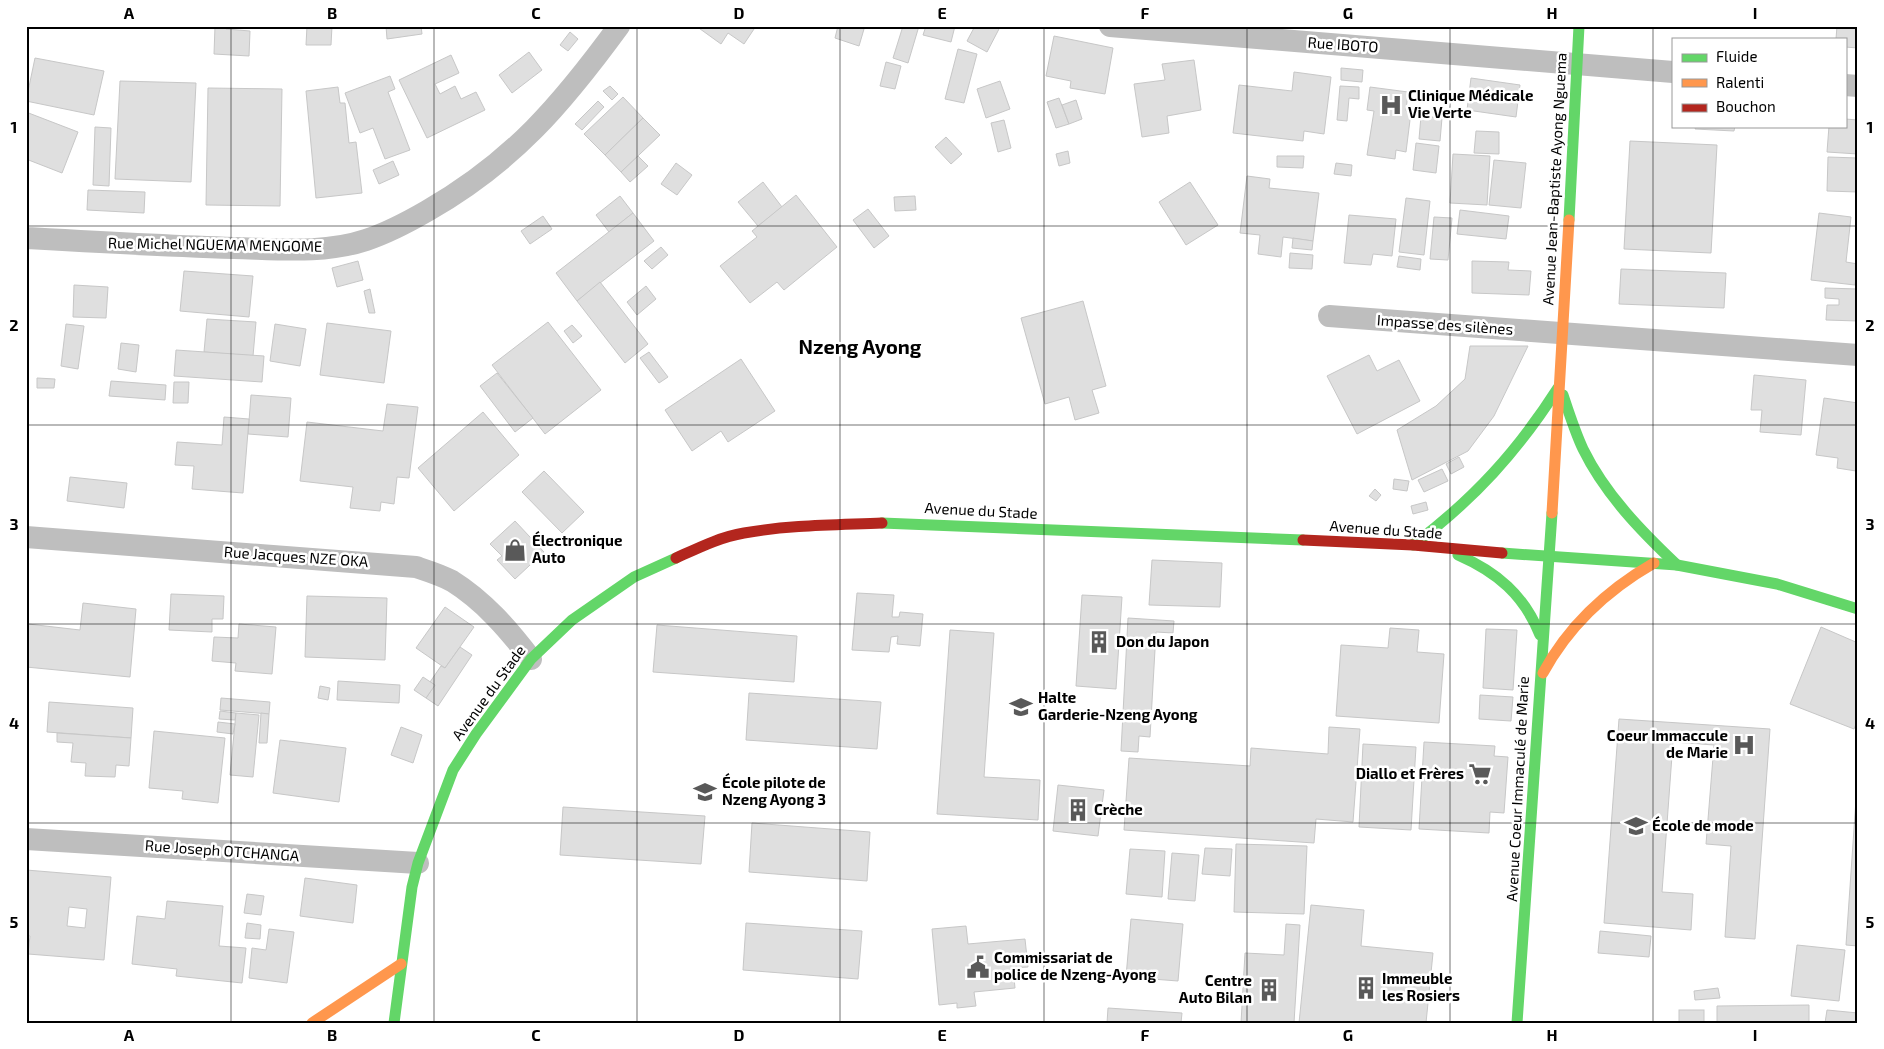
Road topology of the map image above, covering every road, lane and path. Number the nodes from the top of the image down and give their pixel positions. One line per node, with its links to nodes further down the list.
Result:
1 (619, 26): 6 (street, Rue Michel NGUEMA MENGOME)
2 (1110, 26): 4 (street, Rue IBOTO)
3 (1579, 26): 4 (main road, Avenue Jean-Baptiste Ayong Nguema)
4 (1576, 64): 5 (street, Rue IBOTO); 8 (main road, Avenue Jean-Baptiste Ayong Nguema)
5 (1672, 72)
6 (26, 238)
7 (1329, 316): 8 (street, Impasse des silènes)
8 (1562, 334): 9 (street, Impasse des silènes); 10 (main road)
9 (1858, 355)
10 (1560, 385): 12 (main road); 14 (main road); 16 (main road)
11 (26, 537): 19 (street, Rue Jacques NZE OKA)
12 (1413, 544): 13 (main road, Avenue du Stade); 19 (main road, Avenue du Stade)
13 (1444, 549): 14 (main road, Avenue du Stade); 18 (main road)
14 (1548, 558): 15 (main road, Avenue du Stade); 18 (main road, Avenue Coeur Immaculé de Marie)
15 (1654, 563): 16 (main road, Avenue du Stade); 20 (main road)
16 (1678, 565): 17 (main road, Avenue du Stade)
17 (1858, 609)
18 (1542, 641): 20 (main road, Avenue Coeur Immaculé de Marie)
19 (531, 659): 22 (main road, Avenue du Stade)
20 (1539, 681): 28 (main road, Avenue Coeur Immaculé de Marie)
21 (26, 839): 22 (street, Rue Joseph OTCHANGA)
22 (418, 863): 23 (main road, Avenue du Stade)
23 (401, 964): 24 (main road, Avenue du Stade); 26 (main road)
24 (396, 996): 25 (main road); 27 (main road, Avenue du Stade)
25 (406, 1018)
26 (312, 1023)
27 (394, 1023)
28 (1517, 1023)

